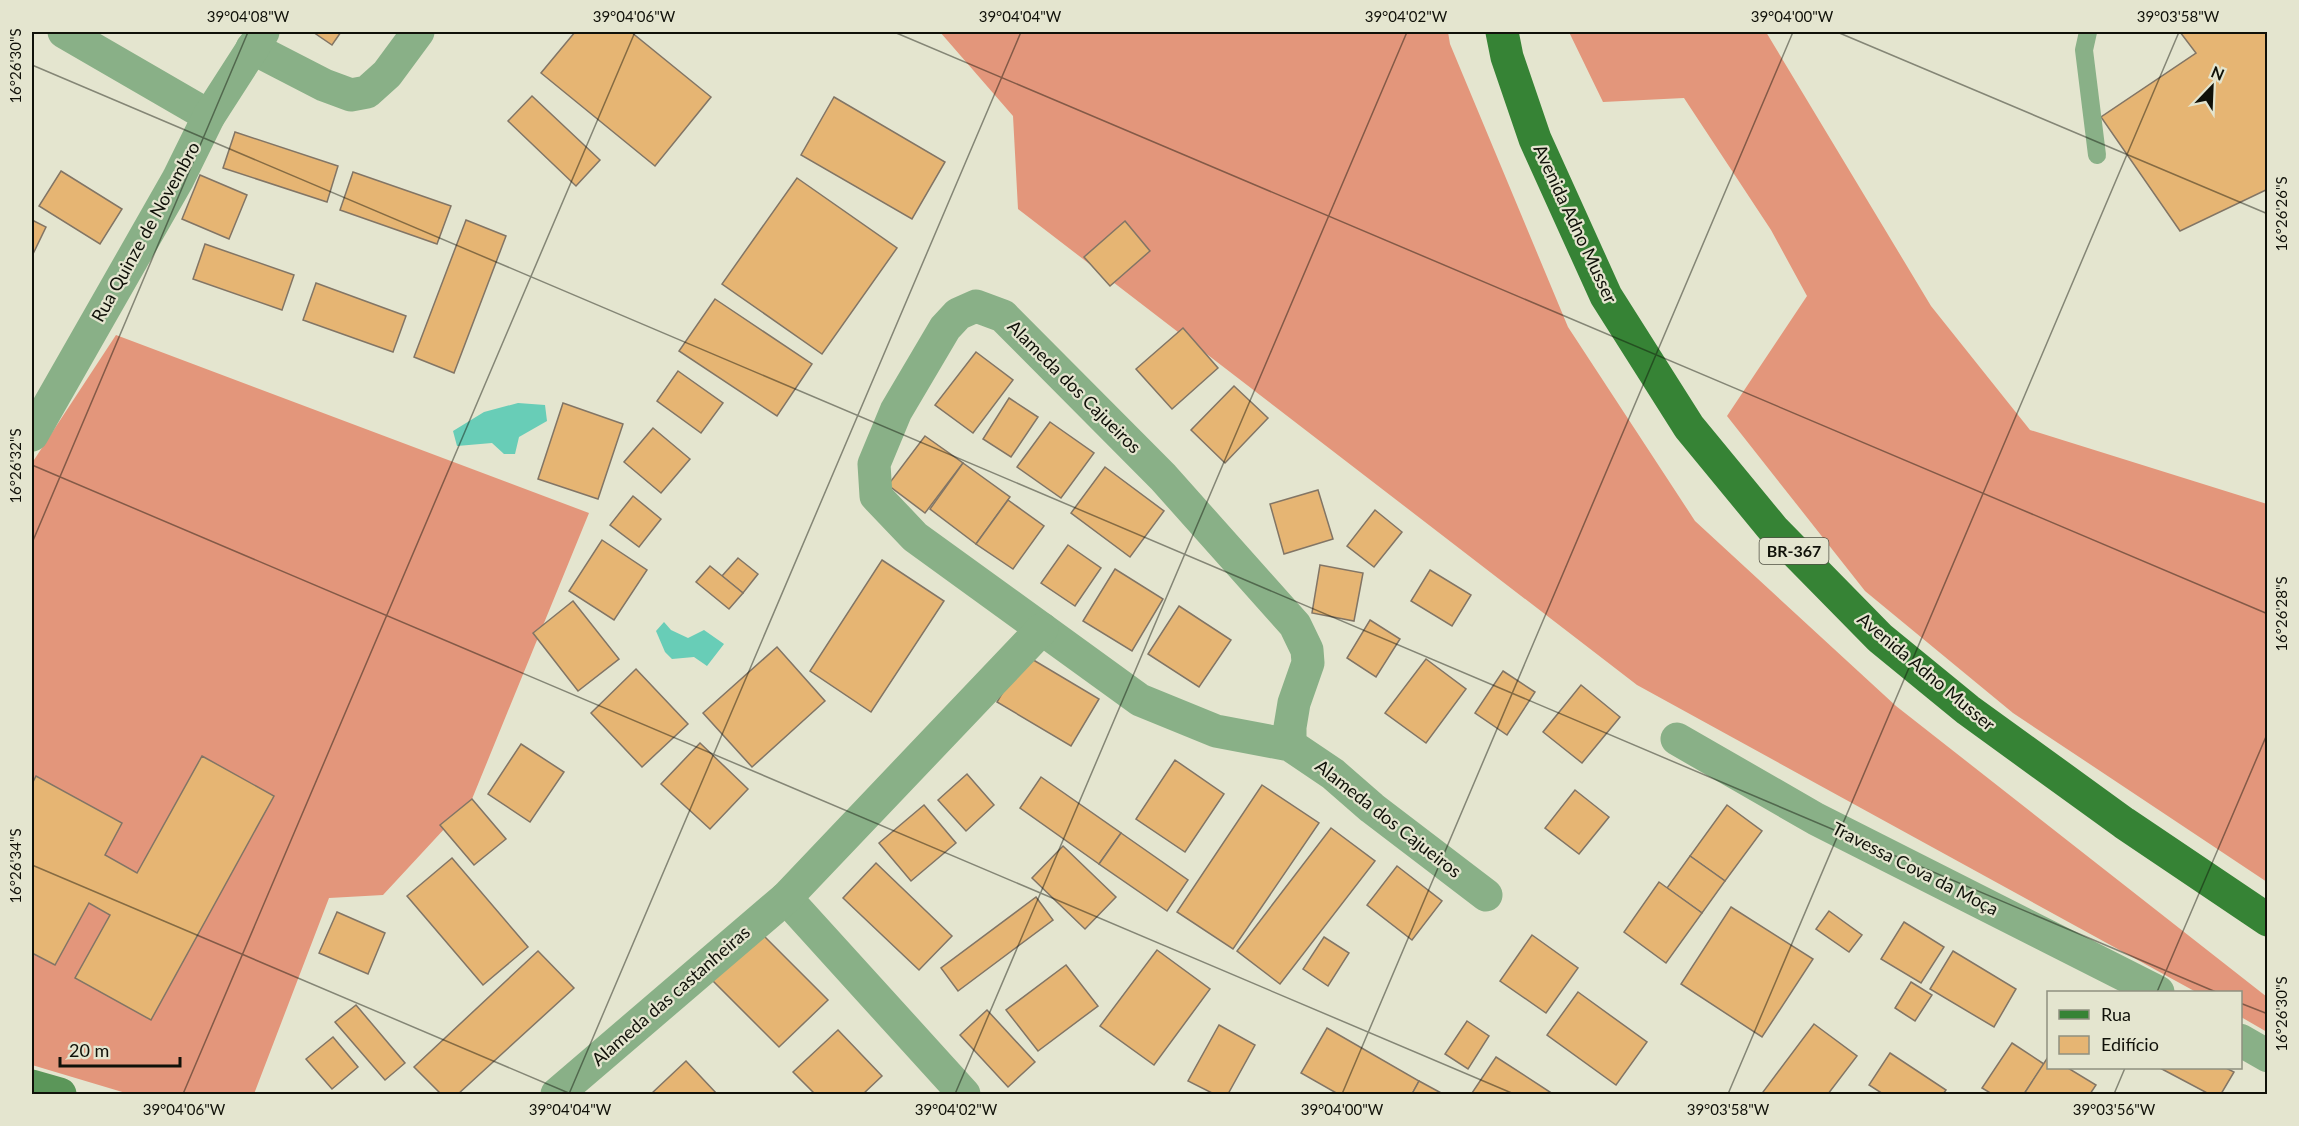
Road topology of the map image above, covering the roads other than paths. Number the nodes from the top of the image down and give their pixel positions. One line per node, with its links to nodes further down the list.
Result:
1 (64, 32): 6 (street)
2 (418, 32): 5 (street)
3 (1502, 32): 14 (main road, Avenida Adno Musser / BR-367)
4 (2088, 32): 7 (lane)
5 (257, 40): 6 (street, Rua Quinze de Novembro)
6 (209, 116): 8 (street, Rua Quinze de Novembro)
7 (2097, 155)
8 (33, 427)
9 (1042, 628): 11 (street, Alameda dos Cajueiros); 11 (street, Alameda dos Cajueiros); 13 (street, Alameda das castanheiras)
10 (1677, 739): 15 (street, Travessa Cova da Moça)
11 (1290, 745): 12 (street, Alameda dos Cajueiros)
12 (1486, 895)
13 (786, 898): 20 (street, Alameda das castanheiras); 21 (street)
14 (2268, 920)
15 (2154, 991)
16 (2242, 1041): 17 (street)
17 (2268, 1056)
18 (32, 1086): 19 (main road)
19 (60, 1095)
20 (557, 1095)
21 (964, 1095)

